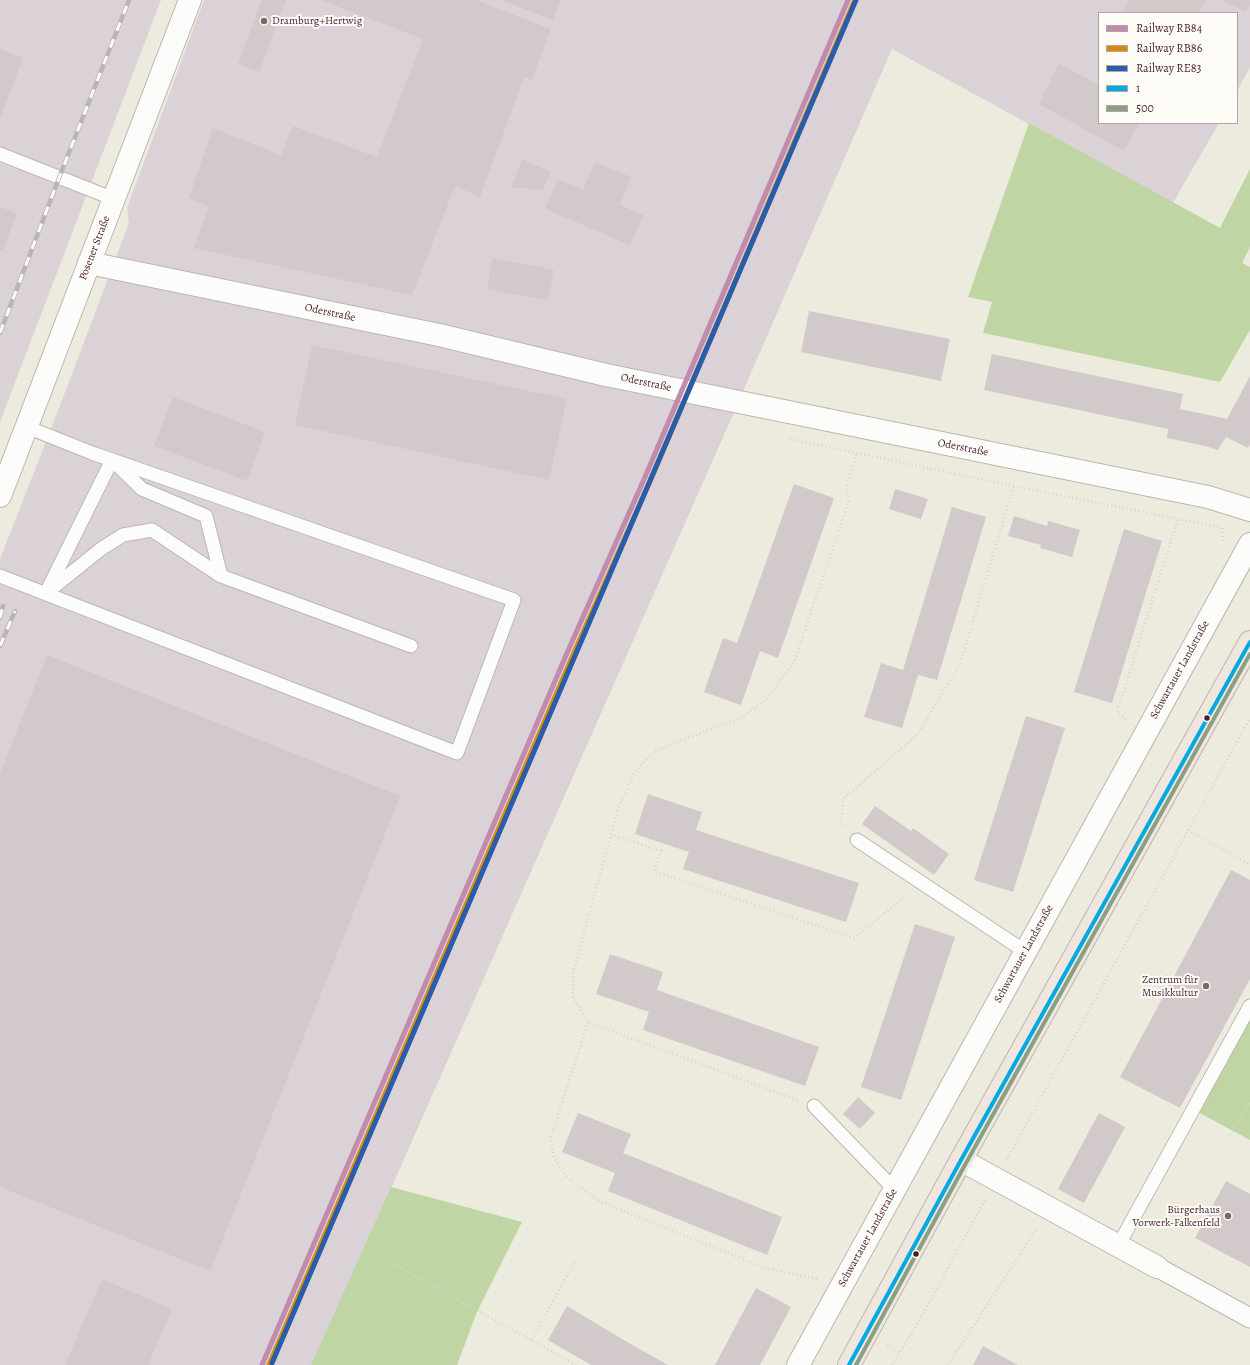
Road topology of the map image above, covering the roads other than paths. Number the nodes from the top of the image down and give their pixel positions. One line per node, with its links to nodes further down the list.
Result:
1 (190, 0): 3 (street, Posener Straße)
2 (0, 154): 3 (lane)
3 (114, 199): 4 (street, Posener Straße)
4 (89, 263): 5 (street, Posener Straße); 8 (street, Oderstraße)
5 (27, 427): 6 (lane); 7 (street, Posener Straße)
6 (112, 460): 11 (lane); 12 (lane); 12 (lane)
7 (0, 496)
8 (1250, 510)
9 (1250, 544): 16 (street, Schwartauer Landstraße)
10 (0, 576): 12 (lane)
11 (221, 576): 12 (lane); 14 (lane)
12 (46, 593)
13 (1250, 642): 19 (main road)
14 (411, 646)
15 (857, 840): 16 (lane)
16 (1026, 952): 20 (street, Schwartauer Landstraße)
17 (1250, 1006): 21 (lane)
18 (814, 1106): 20 (lane)
19 (961, 1160): 21 (street); 24 (main road)
20 (895, 1190): 25 (street, Schwartauer Landstraße)
21 (1118, 1246): 22 (street)
22 (1158, 1267): 23 (street)
23 (1250, 1318)
24 (850, 1364)
25 (798, 1365)

